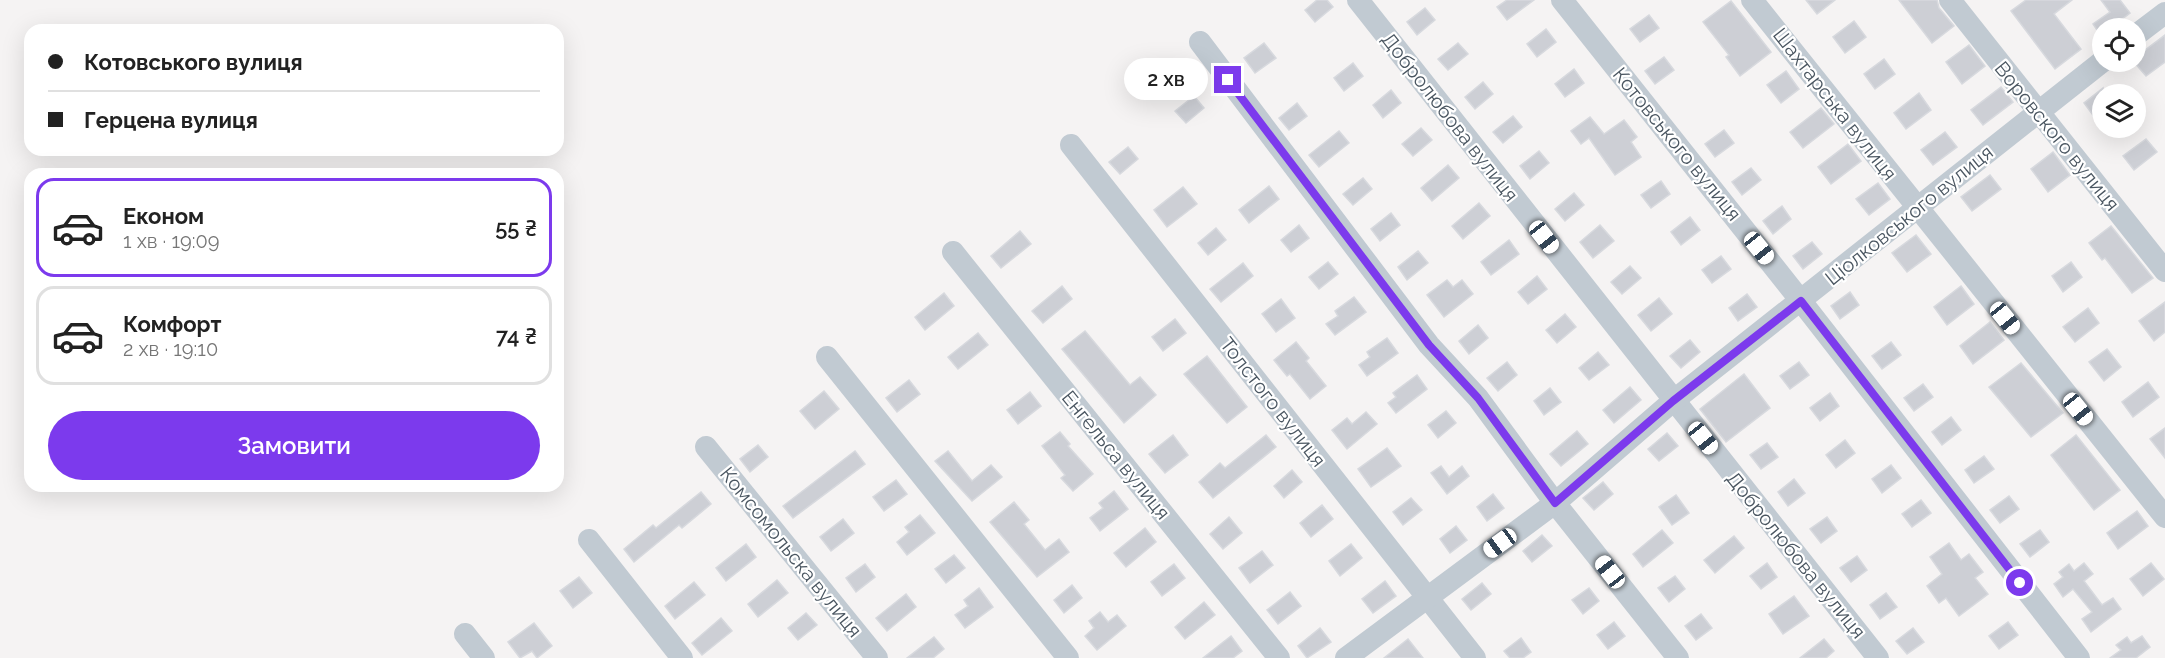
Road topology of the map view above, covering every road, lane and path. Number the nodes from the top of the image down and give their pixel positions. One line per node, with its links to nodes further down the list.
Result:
1 (1358, 0): 17 (street, Добролюбова вулиця)
2 (1562, 0): 15 (street, Котовського вулиця)
3 (1752, 0): 12 (street, Шахтарська вулиця)
4 (1950, 0): 10 (street, Воровского вулиця)
5 (2156, 0): 6 (street)
6 (2165, 12): 7 (street)
7 (2146, 28)
8 (1200, 42): 19 (street)
9 (2092, 70): 10 (street, Ціолковського вулиця)
10 (2037, 112): 12 (street, Ціолковського вулиця); 14 (street, Воровского вулиця)
11 (1071, 145): 22 (street, Толстого вулиця)
12 (1918, 209): 15 (street, Ціолковського вулиця); 20 (street, Шахтарська вулиця)
13 (953, 252): 28 (street, Енгельса вулиця)
14 (2165, 271)
15 (1801, 301): 17 (street, Ціолковського вулиця); 33 (street, Котовського вулиця)
16 (827, 357): 27 (street)
17 (1673, 401): 19 (street, Ціолковського вулиця); 32 (street, Добролюбова вулиця)
18 (705, 447): 26 (street, Комсомольска вулиця)
19 (1555, 503): 22 (street, Ціолковського вулиця); 31 (street)
20 (2165, 518)
21 (589, 540): 25 (street)
22 (1426, 596): 29 (street, Ціолковського вулиця); 30 (street, Толстого вулиця)
23 (465, 634): 24 (street)
24 (484, 658)
25 (682, 658)
26 (877, 658)
27 (1068, 658)
28 (1279, 658)
29 (1346, 658)
30 (1475, 658)
31 (1678, 658)
32 (1878, 658)
33 (2079, 658)

